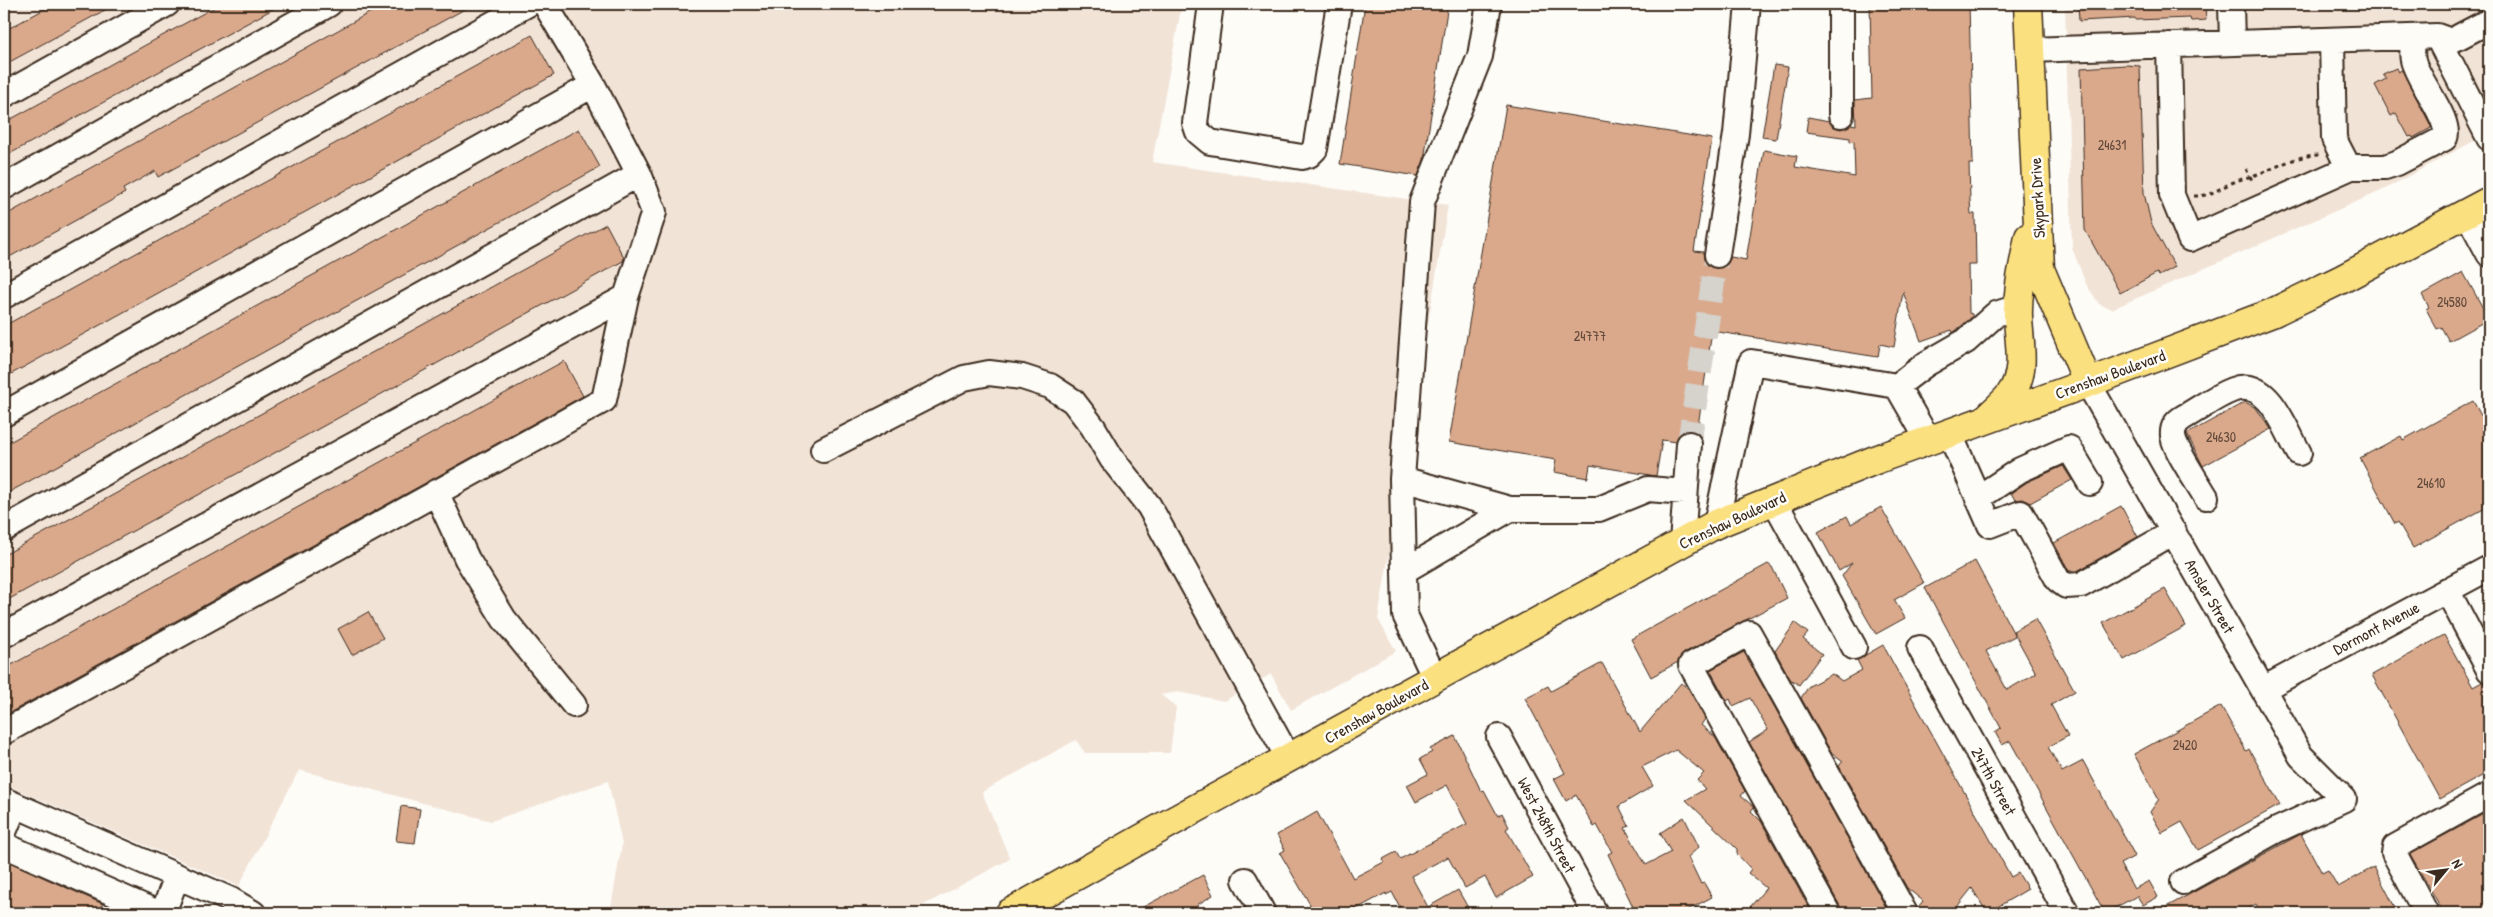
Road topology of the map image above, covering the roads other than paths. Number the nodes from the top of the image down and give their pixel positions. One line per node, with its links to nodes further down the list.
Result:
1 (166, 4): 19 (street)
2 (329, 4): 24 (street)
3 (528, 4): 29 (street)
4 (545, 4): 18 (street)
5 (1211, 4): 6 (street)
6 (1339, 4)
7 (1489, 4): 40 (street)
8 (1748, 4): 28 (street)
9 (1841, 4): 20 (street)
10 (2028, 4): 17 (main road, Skypark Drive)
11 (2231, 4): 15 (street)
12 (2489, 21): 13 (street)
13 (2426, 36): 14 (street); 21 (street); 22 (street)
14 (2332, 40): 15 (street); 22 (street)
15 (2232, 43): 16 (street)
16 (2169, 45): 17 (street); 22 (street)
17 (2029, 50): 25 (main road, Skypark Drive)
18 (593, 85): 23 (street); 34 (street)
19 (4, 95)
20 (1842, 115)
21 (2489, 138)
22 (2348, 167)
23 (639, 174): 30 (street); 49 (street)
24 (4, 187)
25 (2037, 197): 31 (main road); 32 (main road, Skypark Drive)
26 (2478, 207): 27 (street); 32 (main road, Crenshaw Boulevard)
27 (2489, 254)
28 (1717, 255)
29 (4, 296)
30 (626, 296): 42 (street); 55 (street)
31 (2018, 308): 33 (street); 35 (main road)
32 (2088, 383): 35 (main road, Crenshaw Boulevard); 50 (street, Amsler Street)
33 (1897, 386): 36 (street); 48 (street)
34 (4, 414)
35 (1987, 418): 36 (main road, Crenshaw Boulevard)
36 (1939, 436): 45 (street); 46 (main road, Crenshaw Boulevard)
37 (1689, 444): 43 (street)
38 (824, 450): 64 (street)
39 (2299, 453): 44 (street)
40 (1402, 479): 47 (street); 53 (street)
41 (2090, 484): 45 (street)
42 (436, 492): 61 (street); 62 (street)
43 (1686, 492): 47 (street); 51 (street)
44 (2206, 496)
45 (1978, 498): 50 (street)
46 (1774, 500): 48 (main road, Crenshaw Boulevard); 56 (street)
47 (1510, 510): 53 (street)
48 (1716, 524): 51 (main road, Crenshaw Boulevard)
49 (4, 529)
50 (2174, 532): 60 (street, Amsler Street)
51 (1682, 543): 59 (main road, Crenshaw Boulevard)
52 (2489, 568): 54 (street, Dormont Avenue)
53 (1404, 571): 59 (street)
54 (2447, 590): 58 (street); 60 (street, Dormont Avenue)
55 (4, 634)
56 (1854, 647)
57 (1920, 648): 81 (street, 247th Street)
58 (2489, 670)
59 (1435, 679): 64 (main road, Crenshaw Boulevard)
60 (2263, 689): 71 (street, Amsler Street)
61 (574, 705)
62 (4, 732)
63 (1499, 737): 78 (street, West 248th Street)
64 (1289, 759): 76 (main road, Crenshaw Boulevard)
65 (2489, 795): 82 (street)
66 (9, 802): 67 (street); 69 (street)
67 (4, 832)
68 (4, 845): 73 (street)
69 (177, 876): 72 (street); 74 (street)
70 (1245, 880): 77 (street)
71 (2183, 882)
72 (228, 907): 75 (street)
73 (158, 913)
74 (163, 913)
75 (253, 913)
76 (1010, 913)
77 (1263, 913)
78 (1595, 913)
79 (1828, 913): 80 (street)
80 (1905, 913)
81 (2067, 913)
82 (2426, 913)

